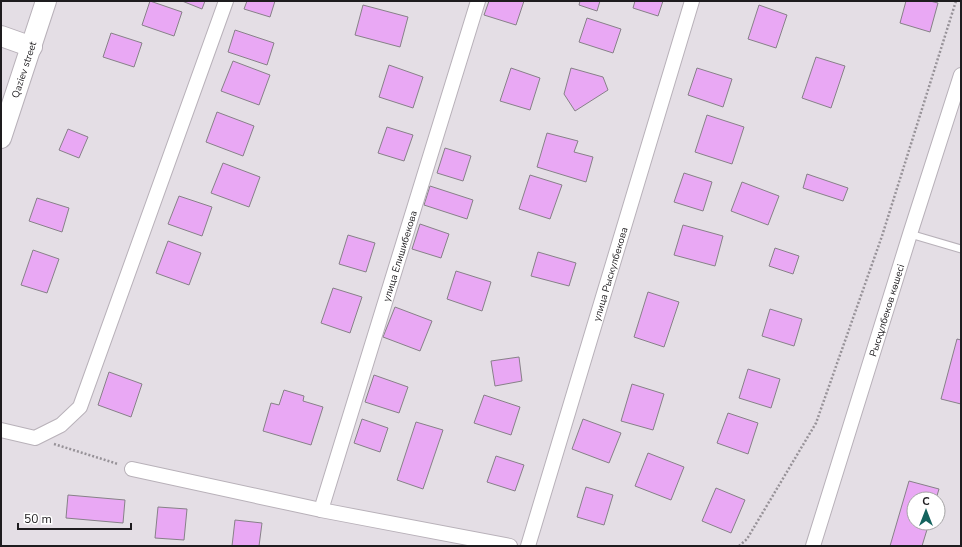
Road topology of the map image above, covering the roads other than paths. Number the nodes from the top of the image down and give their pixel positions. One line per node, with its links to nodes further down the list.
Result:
1 (46, 1): 6 (street, Qaziev street)
2 (226, 1): 11 (street)
3 (478, 1): 13 (street, улица Елишибекова)
4 (692, 1): 15 (street, улица Рыскулбекова)
5 (1, 36): 6 (street)
6 (32, 47): 8 (street, Qaziev street)
7 (961, 74): 9 (street, Рысқұлбеков көшесі)
8 (1, 138)
9 (910, 234): 10 (lane); 16 (street, Рысқұлбеков көшесі)
10 (961, 249)
11 (1, 430)
12 (132, 468): 13 (street)
13 (321, 510): 14 (street)
14 (510, 546)
15 (528, 546)
16 (813, 546)

